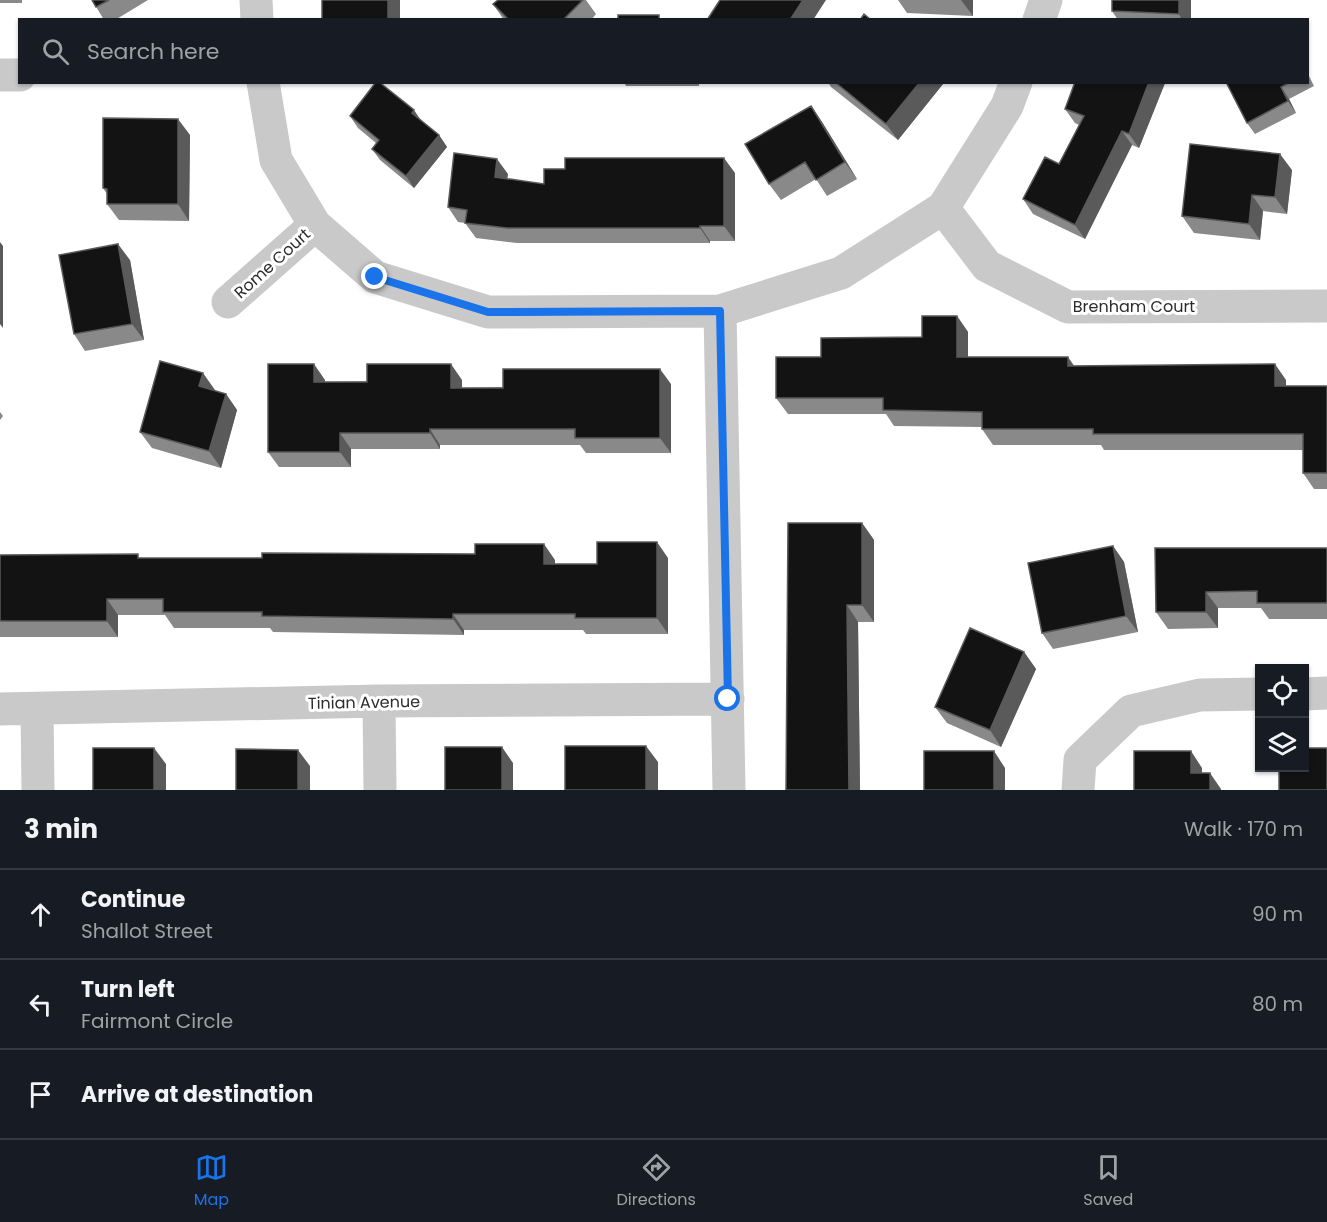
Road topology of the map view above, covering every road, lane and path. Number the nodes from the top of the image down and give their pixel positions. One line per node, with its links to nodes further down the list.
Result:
1 (256, 0): 3 (street)
2 (1046, 0): 4 (street)
3 (257, 18)
4 (1040, 18)
5 (0, 75): 6 (street)
6 (18, 75)
7 (262, 84): 10 (street)
8 (1015, 84): 9 (street)
9 (943, 208): 12 (street, Brenham Court); 13 (street)
10 (315, 225): 11 (street, Rome Court); 13 (street)
11 (228, 302)
12 (1327, 306)
13 (720, 311): 17 (street)
14 (1327, 693): 16 (street)
15 (1255, 694): 21 (street)
16 (1309, 694)
17 (728, 699): 18 (street, Tinian Avenue); 24 (street)
18 (378, 701): 20 (street, Tinian Avenue); 23 (street)
19 (0, 709): 20 (street, Tinian Avenue)
20 (37, 709): 22 (street)
21 (1079, 775)
22 (38, 790)
23 (380, 790)
24 (729, 790)

